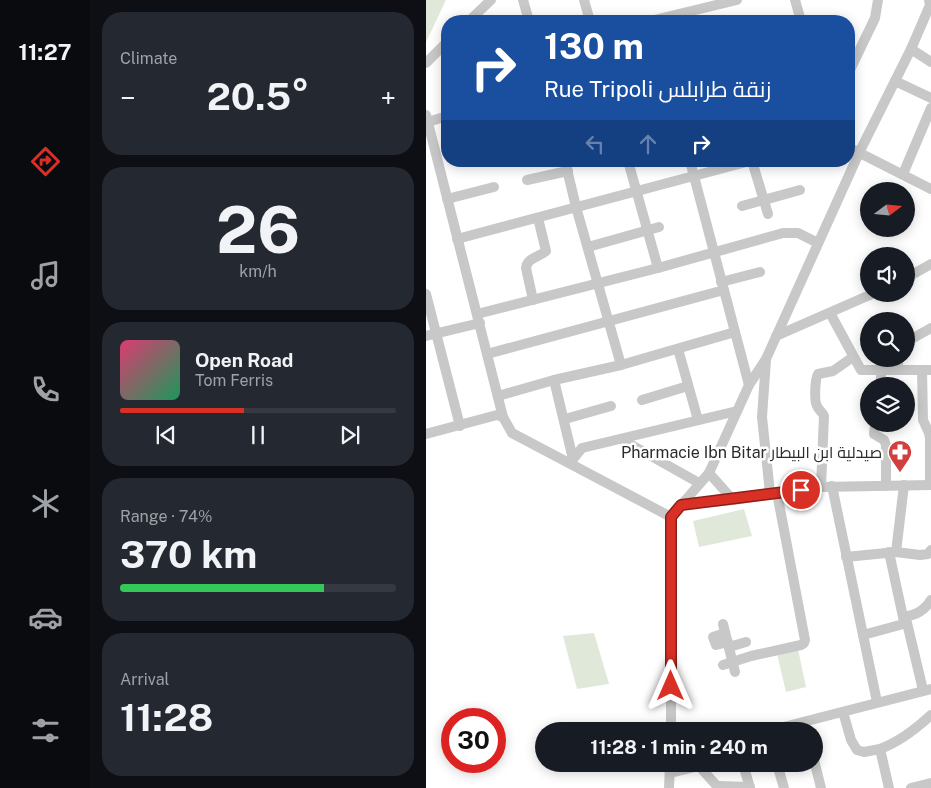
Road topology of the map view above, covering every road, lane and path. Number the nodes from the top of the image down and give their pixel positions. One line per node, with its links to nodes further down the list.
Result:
1 (491, 0): 10 (street)
2 (523, 0): 11 (street)
3 (584, 0): 12 (street)
4 (737, 0): 8 (street)
5 (795, 0): 14 (street)
6 (878, 0): 17 (street)
7 (929, 0): 9 (street)
8 (718, 3): 13 (street)
9 (930, 5): 16 (street)
10 (475, 15)
11 (527, 15)
12 (588, 15)
13 (673, 15)
14 (799, 15)
15 (441, 48): 18 (street)
16 (911, 49): 19 (street); 20 (street)
17 (855, 59)
18 (426, 62)
19 (931, 62)
20 (895, 81): 21 (street); 26 (street)
21 (931, 98)
22 (931, 108): 37 (street)
23 (441, 117): 24 (street)
24 (427, 119): 27 (street)
25 (855, 151): 26 (street)
26 (859, 153): 28 (street); 37 (street)
27 (441, 156)
28 (855, 162)
29 (444, 167): 44 (street)
30 (564, 167): 39 (street)
31 (567, 167): 47 (street)
32 (630, 167): 43 (street)
33 (692, 167): 38 (street)
34 (730, 167): 38 (street)
35 (753, 167): 45 (street)
36 (853, 167): 53 (street)
37 (903, 174): 41 (street)
38 (694, 177): 43 (street); 55 (street)
39 (527, 180)
40 (494, 187): 44 (street)
41 (931, 189)
42 (800, 190): 45 (street)
43 (636, 192): 47 (street); 51 (street)
44 (447, 199): 52 (street)
45 (764, 200): 46 (street); 48 (street)
46 (742, 206)
47 (576, 207): 49 (street); 54 (street)
48 (768, 214)
49 (538, 218): 52 (street); 64 (street)
50 (659, 227): 51 (street)
51 (648, 230): 54 (street); 57 (street)
52 (457, 239): 66 (street)
53 (818, 243): 55 (street); 72 (street)
54 (588, 247): 60 (street)
55 (714, 251): 57 (street); 61 (street)
56 (931, 264): 59 (street)
57 (658, 268): 60 (street)
58 (760, 272): 61 (street)
59 (915, 273)
60 (597, 283): 64 (street); 67 (street)
61 (723, 286): 67 (street); 69 (street)
62 (426, 294): 70 (street)
63 (860, 299): 65 (street)
64 (533, 300): 66 (street)
65 (830, 313): 72 (street); 76 (street)
66 (479, 318): 70 (street); 75 (street)
67 (608, 322): 75 (street); 78 (street)
68 (931, 328): 73 (street)
69 (735, 332): 74 (street); 84 (street)
70 (437, 334): 71 (street); 93 (street)
71 (426, 336)
72 (776, 336): 77 (street)
73 (915, 337)
74 (678, 349): 78 (street); 85 (street)
75 (487, 354): 86 (street)
76 (853, 356): 81 (street); 104 (street)
77 (766, 359): 84 (street); 105 (street)
78 (621, 365): 83 (street)
79 (898, 370): 80 (street); 81 (street)
80 (926, 370): 101 (street)
81 (881, 371): 82 (street)
82 (881, 377)
83 (554, 380): 86 (street); 91 (street)
84 (749, 385): 89 (street)
85 (688, 386): 87 (street); 92 (street)
86 (498, 396): 90 (street)
87 (642, 400)
88 (611, 406): 91 (street)
89 (737, 411): 92 (street); 98 (street)
90 (503, 417): 93 (street); 97 (street)
91 (565, 419): 97 (street)
92 (698, 420): 96 (street)
93 (460, 426): 95 (street)
94 (874, 432): 103 (street)
95 (426, 434)
96 (621, 439): 97 (street); 99 (street)
97 (572, 461): 108 (street)
98 (708, 473): 99 (street); 106 (street)
99 (700, 484): 107 (street)
100 (904, 485): 101 (street); 103 (street); 110 (street)
101 (930, 485)
102 (832, 486): 103 (street); 104 (street); 111 (street)
103 (886, 486)
104 (821, 487): 105 (street)
105 (773, 493): 106 (street); 115 (street)
106 (733, 500): 107 (street)
107 (681, 505): 108 (street)
108 (671, 517): 120 (street)
109 (931, 550): 110 (street)
110 (892, 552): 111 (street); 113 (street)
111 (846, 557): 114 (street)
112 (931, 600): 113 (street)
113 (905, 620): 114 (street); 116 (street)
114 (863, 635): 117 (street)
115 (746, 642)
116 (928, 690): 117 (street)
117 (877, 702): 118 (street)
118 (843, 712): 121 (street); 122 (street)
119 (931, 715): 122 (street)
120 (671, 722)
121 (818, 722)
122 (880, 749): 134 (street)
123 (670, 772): 130 (street)
124 (705, 772): 129 (street)
125 (745, 772): 131 (street)
126 (779, 772): 132 (street)
127 (817, 772): 133 (street)
128 (931, 783): 135 (street)
129 (717, 787): 131 (street)
130 (669, 788)
131 (750, 788)
132 (784, 788)
133 (821, 788)
134 (889, 788)
135 (911, 788)

